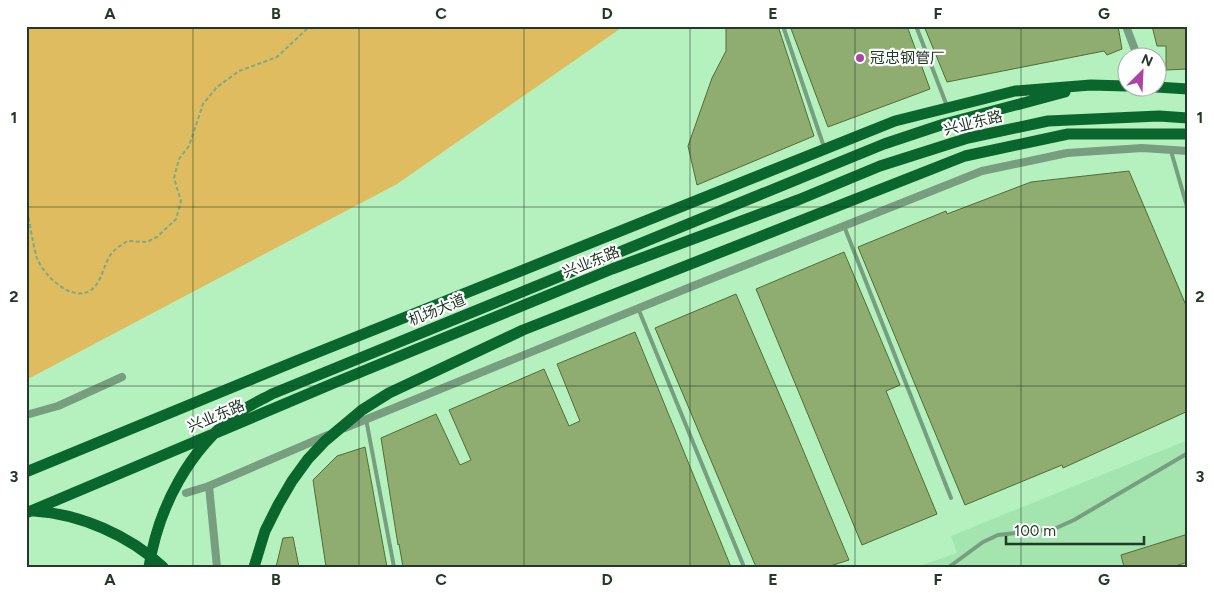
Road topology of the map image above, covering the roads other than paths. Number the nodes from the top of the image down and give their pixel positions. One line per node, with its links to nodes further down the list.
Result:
1 (783, 26): 12 (lane)
2 (916, 26): 9 (lane)
3 (1126, 26): 4 (street)
4 (1134, 48)
5 (1091, 85): 6 (main road, 兴业东路); 9 (main road, 兴业东路); 27 (main road, 机场大道)
6 (1116, 86)
7 (1166, 88): 8 (main road)
8 (1188, 89)
9 (948, 108): 12 (main road, 兴业东路)
10 (1188, 118): 26 (main road, 兴业东路)
11 (1188, 134): 30 (main road)
12 (825, 150): 22 (main road, 兴业东路)
13 (1171, 151): 14 (street); 15 (lane); 16 (street)
14 (1188, 151)
15 (1188, 210)
16 (844, 226): 17 (street); 25 (lane)
17 (638, 308): 20 (street); 32 (lane)
18 (122, 377): 19 (street)
19 (26, 415)
20 (366, 419): 23 (street); 31 (lane)
21 (1188, 453): 33 (lane)
22 (26, 472)
23 (209, 486): 24 (street); 29 (street)
24 (186, 493)
25 (952, 498)
26 (26, 512): 28 (main road)
27 (149, 567)
28 (163, 567)
29 (217, 567)
30 (254, 567)
31 (394, 567)
32 (744, 567)
33 (949, 567)

